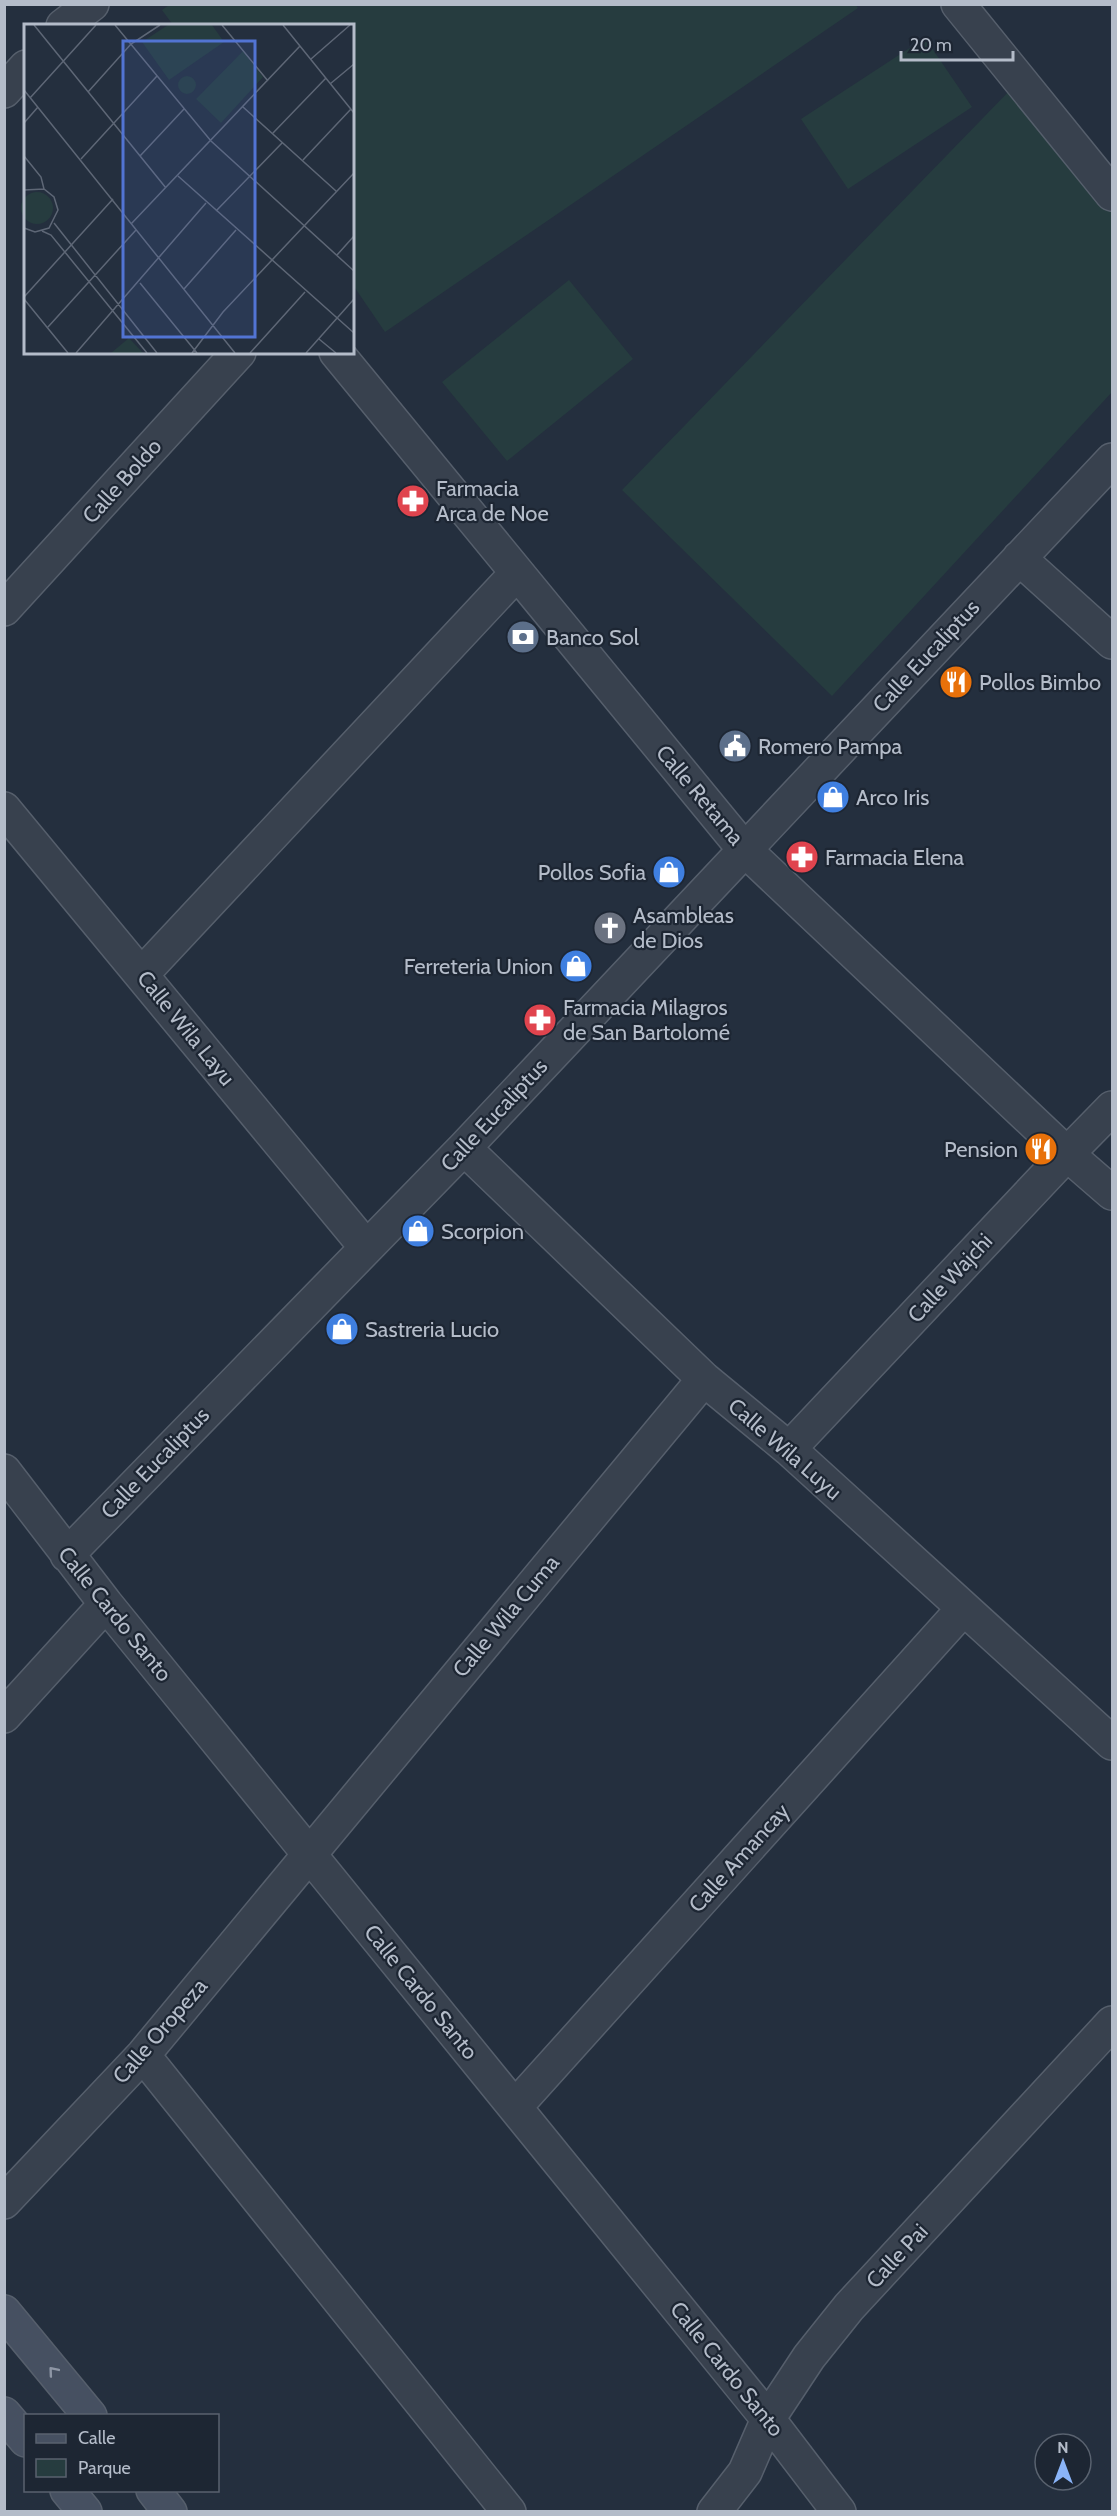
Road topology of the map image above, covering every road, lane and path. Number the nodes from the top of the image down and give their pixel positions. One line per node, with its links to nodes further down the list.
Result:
1 (92, 4): 3 (street)
2 (958, 4): 6 (street)
3 (61, 20)
4 (24, 69): 5 (street)
5 (4, 91)
6 (1113, 194)
7 (237, 354): 12 (street, Calle Boldo)
8 (338, 354): 11 (street, Calle Retama)
9 (1113, 460): 10 (street, Calle Eucaliptus)
10 (1019, 558): 13 (street); 15 (street, Calle Eucaliptus)
11 (517, 573): 15 (street, Calle Retama); 16 (street)
12 (4, 609)
13 (1113, 642)
14 (4, 809): 16 (street, Calle Wila Layu)
15 (744, 849): 18 (street, Calle Eucaliptus); 19 (street, Calle Retama)
16 (142, 974): 21 (street, Calle Wila Layu)
17 (1113, 1108): 19 (street, Calle Wajchi)
18 (464, 1148): 21 (street, Calle Eucaliptus); 22 (street, Calle Wila Luyu)
19 (1067, 1154): 20 (street, Calle Retama); 23 (street, Calle Wajchi)
20 (1113, 1193)
21 (366, 1247): 25 (street, Calle Eucaliptus)
22 (704, 1378): 23 (street, Calle Wila Luyu); 30 (street, Calle Wila Cuma)
23 (789, 1449): 27 (street, Calle Wila Luyu)
24 (4, 1471): 25 (street, Calle Cardo Santo)
25 (67, 1554): 26 (street, Calle Cardo Santo)
26 (106, 1604): 28 (street); 30 (street, Calle Cardo Santo)
27 (963, 1609): 29 (street, Calle Wila Luyu); 33 (street, Calle Amancay)
28 (4, 1716)
29 (1113, 1743)
30 (309, 1854): 32 (street, Calle Oropeza); 33 (street, Calle Cardo Santo)
31 (1113, 2023): 38 (street, Calle Pai)
32 (143, 2055): 34 (street, Calle Oropeza); 44 (street)
33 (515, 2107): 38 (street, Calle Cardo Santo)
34 (4, 2202)
35 (4, 2312): 37 (main road, one-way to 35)
36 (4, 2414): 39 (main road)
37 (89, 2414)
38 (768, 2419): 45 (street, Calle Pai); 46 (street, Calle Cardo Santo)
39 (24, 2438)
40 (69, 2492): 42 (main road)
41 (155, 2492): 43 (main road)
42 (85, 2511)
43 (170, 2511)
44 (508, 2511)
45 (714, 2511)
46 (839, 2511)

